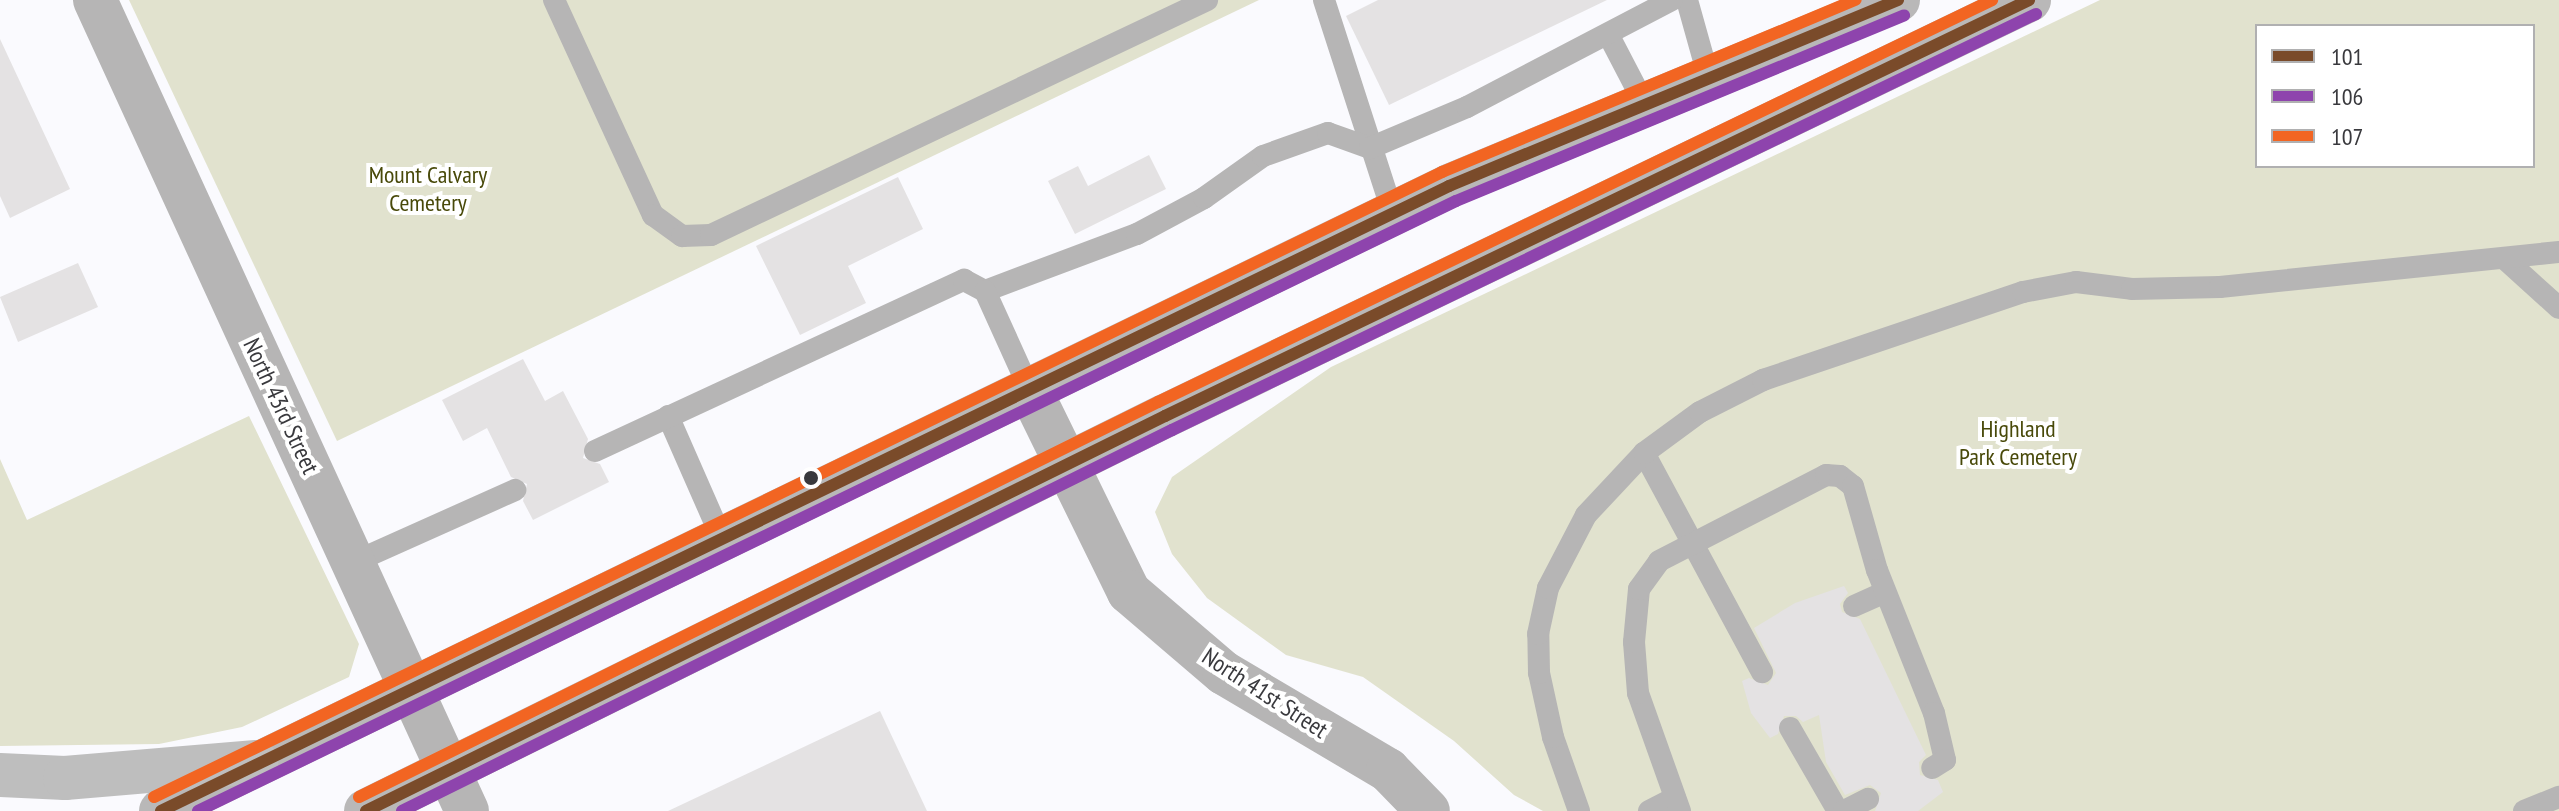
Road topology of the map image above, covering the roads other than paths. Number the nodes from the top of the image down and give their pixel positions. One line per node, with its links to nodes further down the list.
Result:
1 (95, 0): 26 (street, North 43rd Street)
2 (554, 0): 3 (lane)
3 (1207, 0)
4 (1324, 0): 12 (lane)
5 (1672, 0): 9 (lane)
6 (1687, 0): 10 (lane)
7 (1898, 0): 10 (main road)
8 (2029, 0): 22 (main road)
9 (1608, 34): 11 (lane); 12 (lane)
10 (1709, 79): 11 (main road)
11 (1645, 105): 13 (main road)
12 (1370, 148): 13 (lane); 16 (lane)
13 (1393, 213): 18 (main road)
14 (2559, 252): 15 (lane)
15 (2505, 259): 17 (lane); 21 (lane)
16 (985, 291): 18 (lane); 19 (lane)
17 (2559, 308)
18 (1030, 390): 22 (street, North 41st Street); 24 (main road)
19 (668, 416): 20 (lane); 24 (lane)
20 (595, 451)
21 (1644, 453): 25 (lane); 43 (lane)
22 (1067, 464): 34 (main road); 42 (street, North 41st Street)
23 (515, 490): 26 (lane)
24 (721, 537): 30 (main road)
25 (1693, 543): 27 (lane); 29 (lane); 38 (lane)
26 (352, 563): 30 (street, North 43rd Street)
27 (1885, 592): 28 (lane); 33 (lane)
28 (1854, 606)
29 (1762, 672)
30 (409, 687): 32 (main road); 34 (street, North 43rd Street)
31 (1790, 728): 45 (lane)
32 (256, 762): 35 (highway); 39 (main road)
33 (1932, 768)
34 (448, 771): 40 (main road); 41 (street, North 43rd Street)
35 (0, 775)
36 (2559, 797): 46 (lane)
37 (1868, 799): 45 (lane)
38 (1678, 805): 44 (lane)
39 (161, 811)
40 (366, 811)
41 (467, 811)
42 (1428, 811)
43 (1579, 811)
44 (1649, 811)
45 (1841, 811)
46 (2524, 811)

